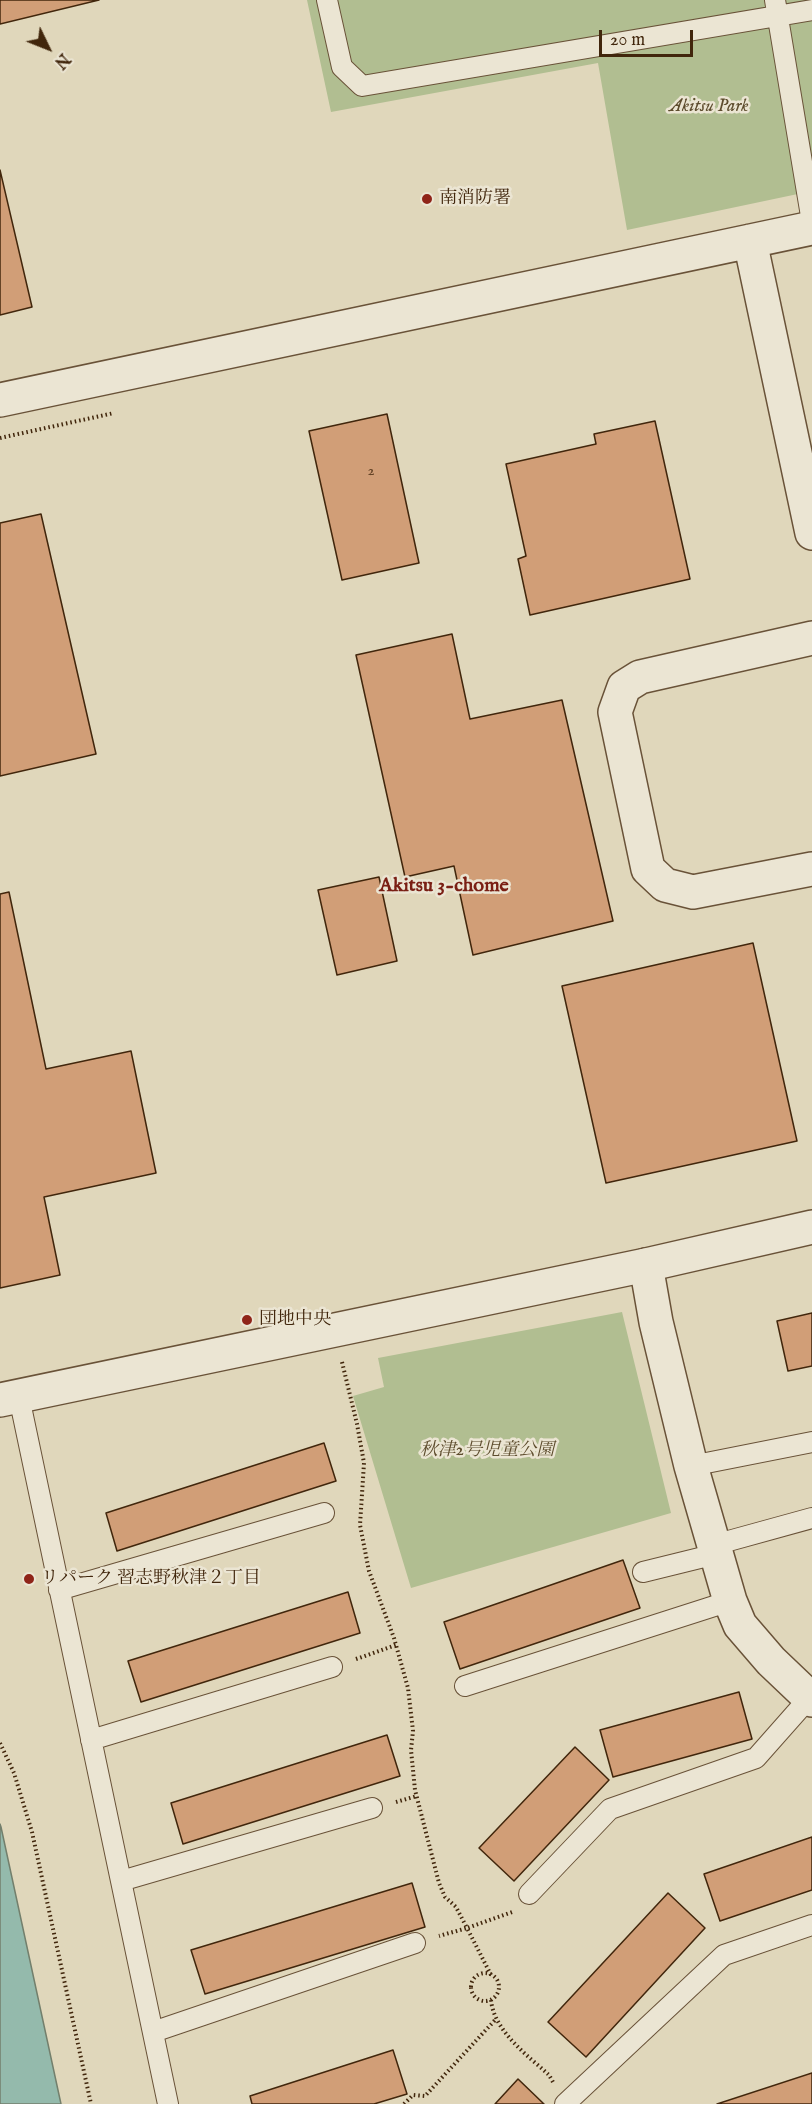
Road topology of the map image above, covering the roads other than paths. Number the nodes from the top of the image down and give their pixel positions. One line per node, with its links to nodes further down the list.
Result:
1 (327, 0): 2 (lane)
2 (777, 7): 3 (lane); 4 (lane)
3 (812, 10)
4 (812, 222)
5 (812, 228): 6 (street)
6 (750, 240): 7 (street); 8 (street)
7 (0, 400)
8 (812, 533)
9 (812, 638): 10 (street)
10 (812, 870)
11 (812, 1227): 12 (street)
12 (646, 1265): 13 (street); 15 (street)
13 (10, 1398): 20 (lane)
14 (812, 1442): 15 (lane)
15 (691, 1466): 18 (street)
16 (324, 1513): 20 (lane)
17 (812, 1518): 18 (lane)
18 (715, 1549): 19 (lane); 21 (street)
19 (643, 1572)
20 (59, 1590): 25 (lane)
21 (730, 1601): 23 (lane); 24 (street)
22 (332, 1666): 25 (lane)
23 (465, 1686)
24 (811, 1699): 28 (lane)
25 (91, 1740): 27 (lane)
26 (372, 1808): 27 (lane)
27 (121, 1881): 31 (lane)
28 (529, 1894)
29 (812, 1925): 33 (lane)
30 (415, 1943): 31 (lane)
31 (153, 2032): 32 (lane)
32 (168, 2104)
33 (565, 2104)

